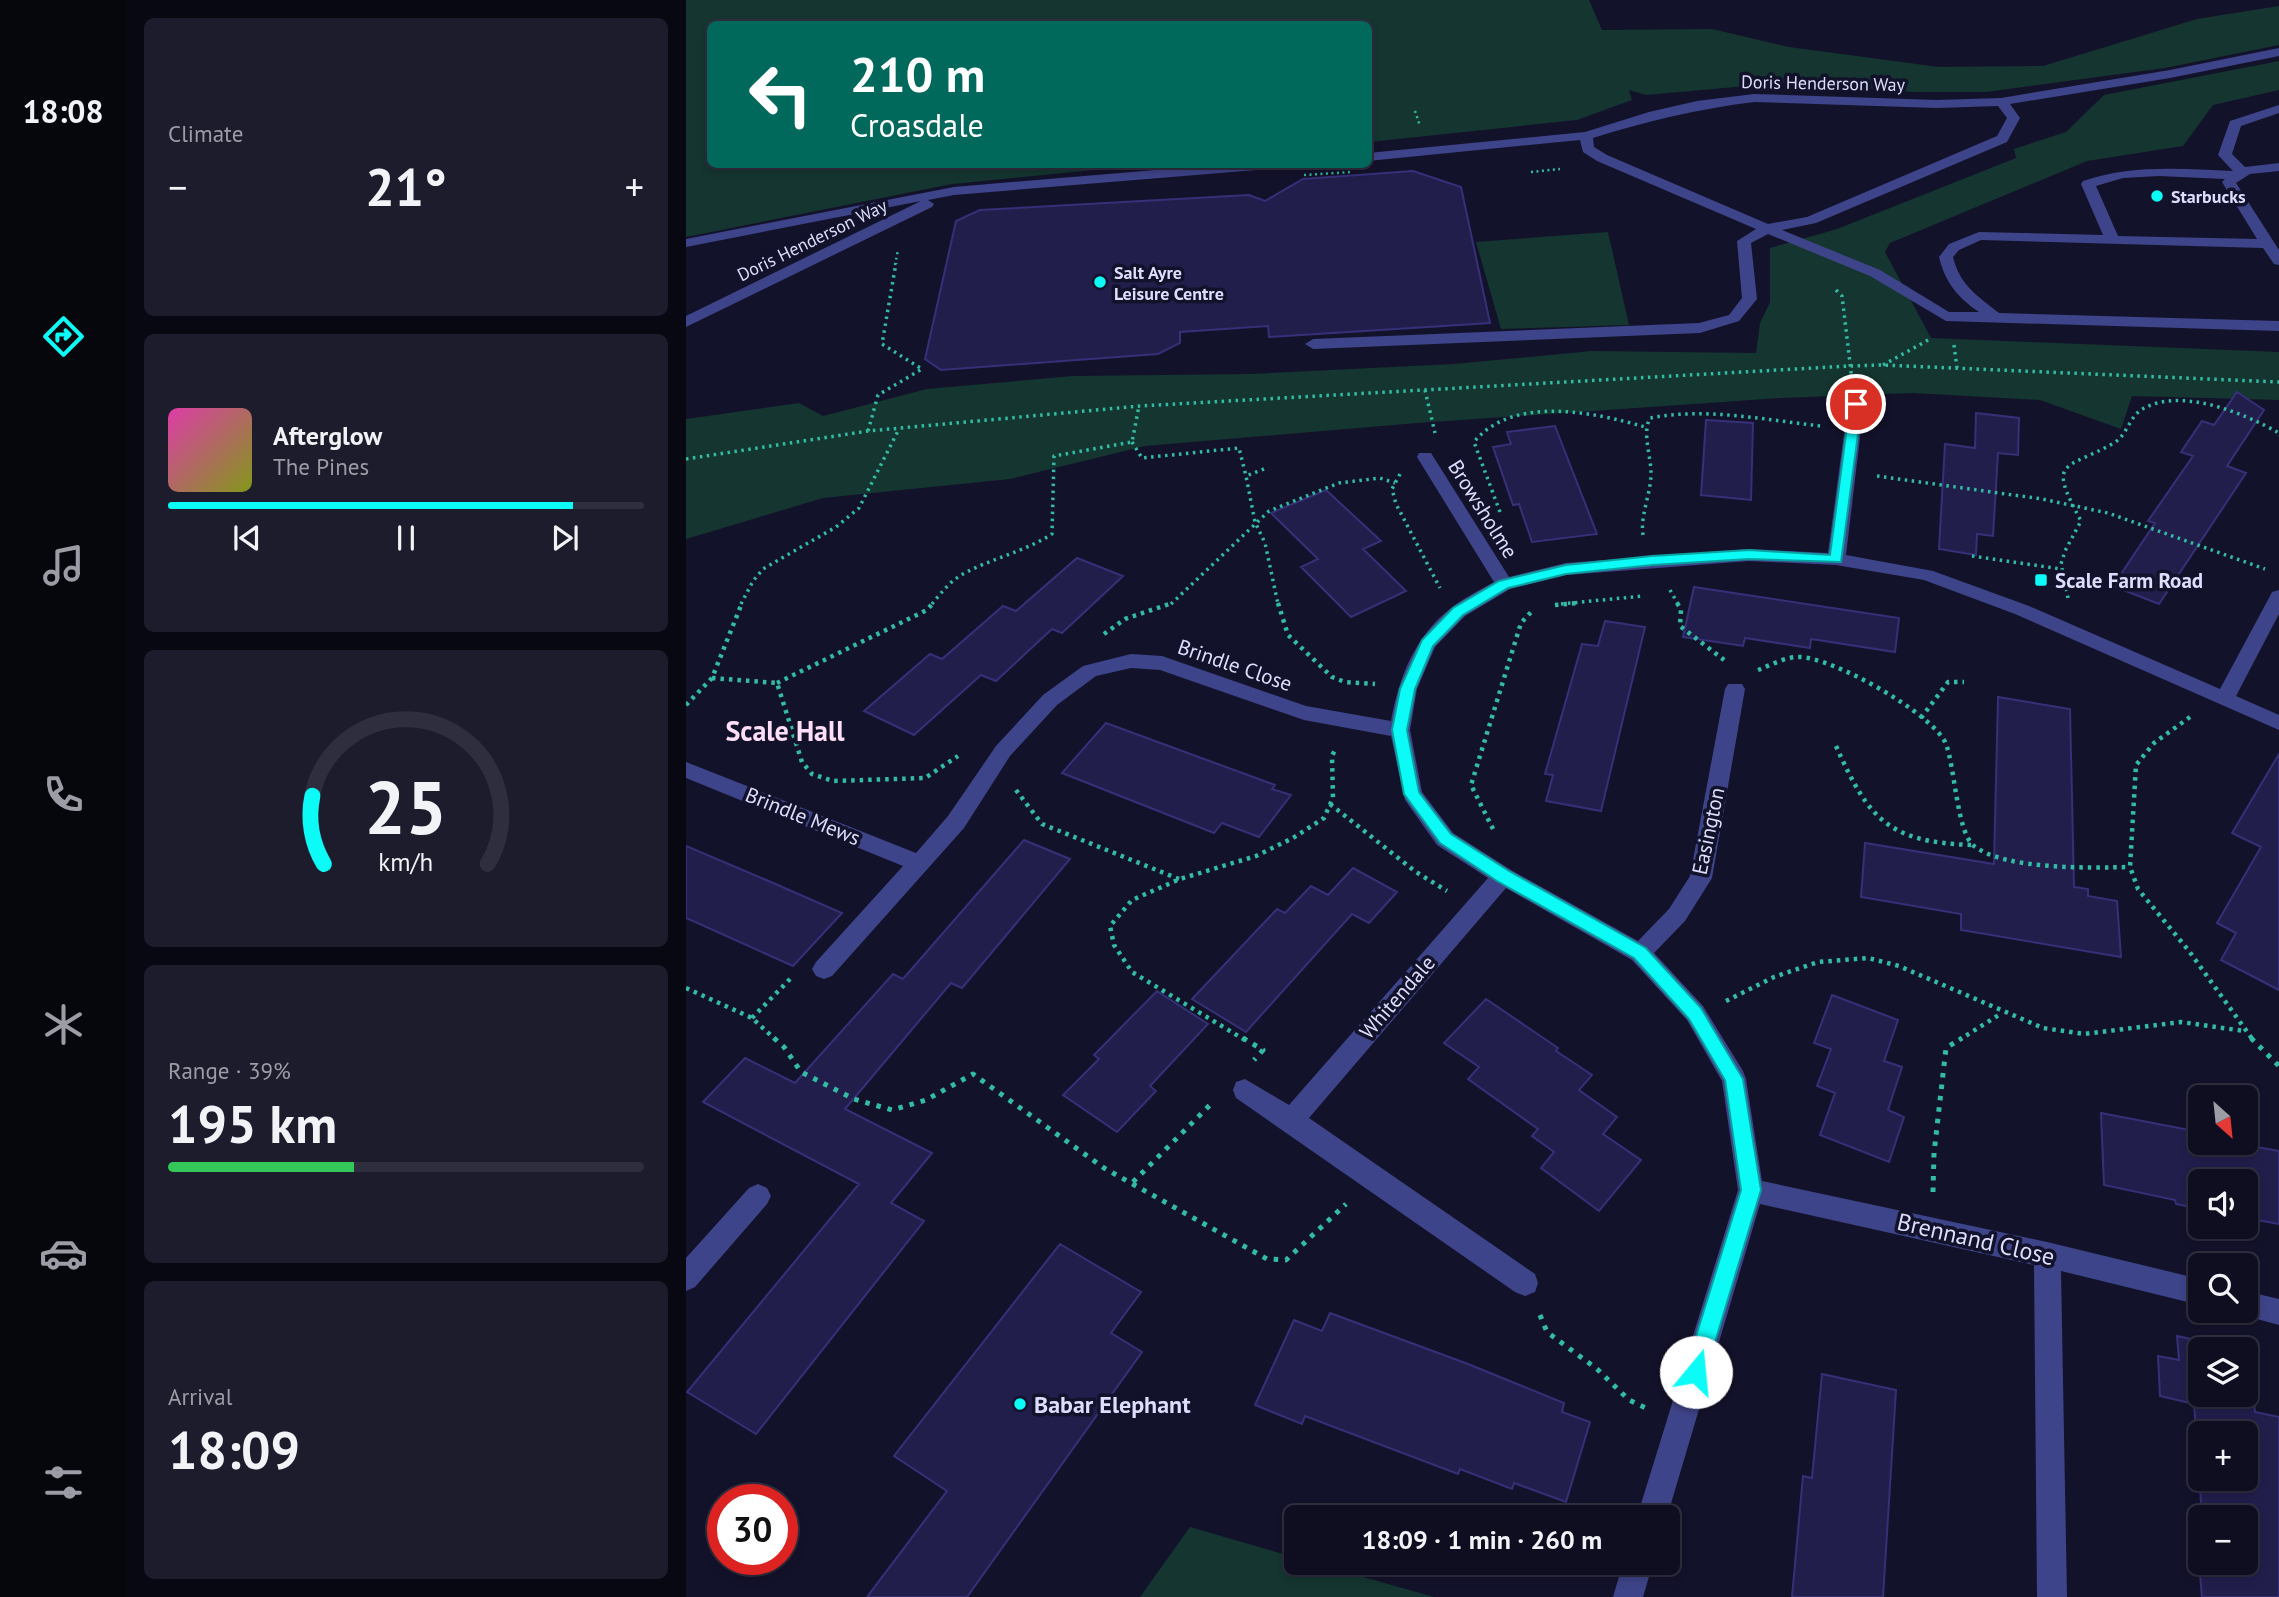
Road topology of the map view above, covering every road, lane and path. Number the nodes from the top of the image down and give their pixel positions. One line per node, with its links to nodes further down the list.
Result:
1 (2279, 52): 2 (street, Doris Henderson Way)
2 (2001, 102): 4 (street, Doris Henderson Way); 12 (street)
3 (2279, 109): 9 (street)
4 (1586, 136): 5 (street, Doris Henderson Way); 12 (street)
5 (1372, 157)
6 (2279, 167): 9 (street)
7 (1232, 168): 11 (street, Doris Henderson Way)
8 (1362, 172): 10 (path)
9 (2238, 174): 13 (street); 16 (street)
10 (1293, 176)
11 (954, 191): 15 (street, Doris Henderson Way); 20 (street, Doris Henderson Way)
12 (1767, 229): 19 (street); 24 (street)
13 (2112, 239): 16 (street); 19 (street)
14 (899, 241): 35 (path)
15 (686, 243)
16 (2268, 244): 17 (street)
17 (2279, 261)
18 (1832, 287): 26 (path)
19 (1994, 316): 21 (street)
20 (686, 322)
21 (2279, 326)
22 (1931, 338): 25 (path)
23 (1953, 339): 27 (path)
24 (1313, 344)
25 (1882, 365): 26 (path); 27 (path)
26 (1849, 366): 29 (path)
27 (1957, 368): 28 (path)
28 (2279, 382)
29 (1425, 390): 31 (path); 38 (path)
30 (1856, 404): 34 (street)
31 (1139, 406): 33 (path); 37 (path)
32 (1645, 427): 34 (path); 45 (path); 48 (path)
33 (900, 428): 35 (path); 60 (path)
34 (1853, 429): 41 (street)
35 (868, 431): 39 (path)
36 (2279, 433): 44 (path)
37 (1132, 442): 42 (path); 62 (path)
38 (1424, 457): 43 (path); 50 (street, Browsholme)
39 (686, 459)
40 (1264, 469): 42 (path)
41 (1847, 471): 44 (path); 47 (street)
42 (1246, 476): 46 (path)
43 (1395, 483): 46 (path); 57 (path)
44 (2073, 506): 49 (path); 58 (path)
45 (1503, 519)
46 (1255, 522): 59 (path); 64 (path)
47 (1836, 559): 48 (street); 58 (street)
48 (1652, 561): 50 (street); 51 (path)
49 (2267, 570)
50 (1504, 584): 57 (street)
51 (1672, 592): 52 (path); 63 (path)
52 (1661, 594)
53 (1649, 595): 55 (path)
54 (2279, 596): 65 (street)
55 (1546, 606)
56 (1539, 608): 79 (path)
57 (1458, 612): 64 (street)
58 (2063, 627): 65 (street)
59 (1090, 671): 68 (street, Brindle Close); 72 (street, Brindle Close)
60 (712, 677): 62 (path); 66 (path)
61 (1964, 682): 67 (path)
62 (777, 683): 72 (path)
63 (1737, 683): 67 (path); 82 (street, Easington)
64 (1407, 689): 70 (street)
65 (2225, 699): 69 (street); 78 (path)
66 (686, 705)
67 (1921, 719): 76 (path)
68 (1349, 722): 70 (street, Brindle Close); 75 (path)
69 (2279, 723)
70 (1400, 730): 79 (street)
71 (1836, 746): 76 (path)
72 (1003, 751): 74 (street)
73 (686, 769): 77 (street, Brindle Mews)
74 (988, 773): 77 (street); 80 (path)
75 (1330, 804): 80 (path); 81 (path)
76 (1972, 845): 78 (path)
77 (919, 863): 83 (street)
78 (2130, 867): 88 (path)
79 (1503, 876): 81 (street, Whitendale); 82 (street)
80 (1180, 879): 90 (path)
81 (1474, 909): 91 (street, Whitendale)
82 (1640, 953): 86 (street)
83 (824, 969): 87 (path)
84 (686, 988): 87 (path)
85 (2003, 1012): 86 (path); 88 (path); 96 (path)
86 (1695, 1013): 94 (street)
87 (752, 1018): 93 (path)
88 (2244, 1031): 89 (path)
89 (2279, 1066)
90 (1240, 1085): 91 (street); 93 (path)
91 (1292, 1120): 92 (street)
92 (1369, 1172): 93 (path); 99 (street)
93 (1133, 1182)
94 (1751, 1190): 96 (street, Brennand Close); 103 (street)
95 (758, 1196): 98 (street)
96 (1932, 1230): 97 (street, Brennand Close)
97 (2047, 1255): 100 (street, Brennand Close); 107 (street)
98 (686, 1278)
99 (1525, 1283): 103 (path)
100 (2188, 1289)
101 (2258, 1307): 102 (street)
102 (2279, 1312)
103 (1680, 1424): 104 (street)
104 (1656, 1505)
105 (1634, 1575): 106 (street)
106 (1628, 1597)
107 (2052, 1597)

